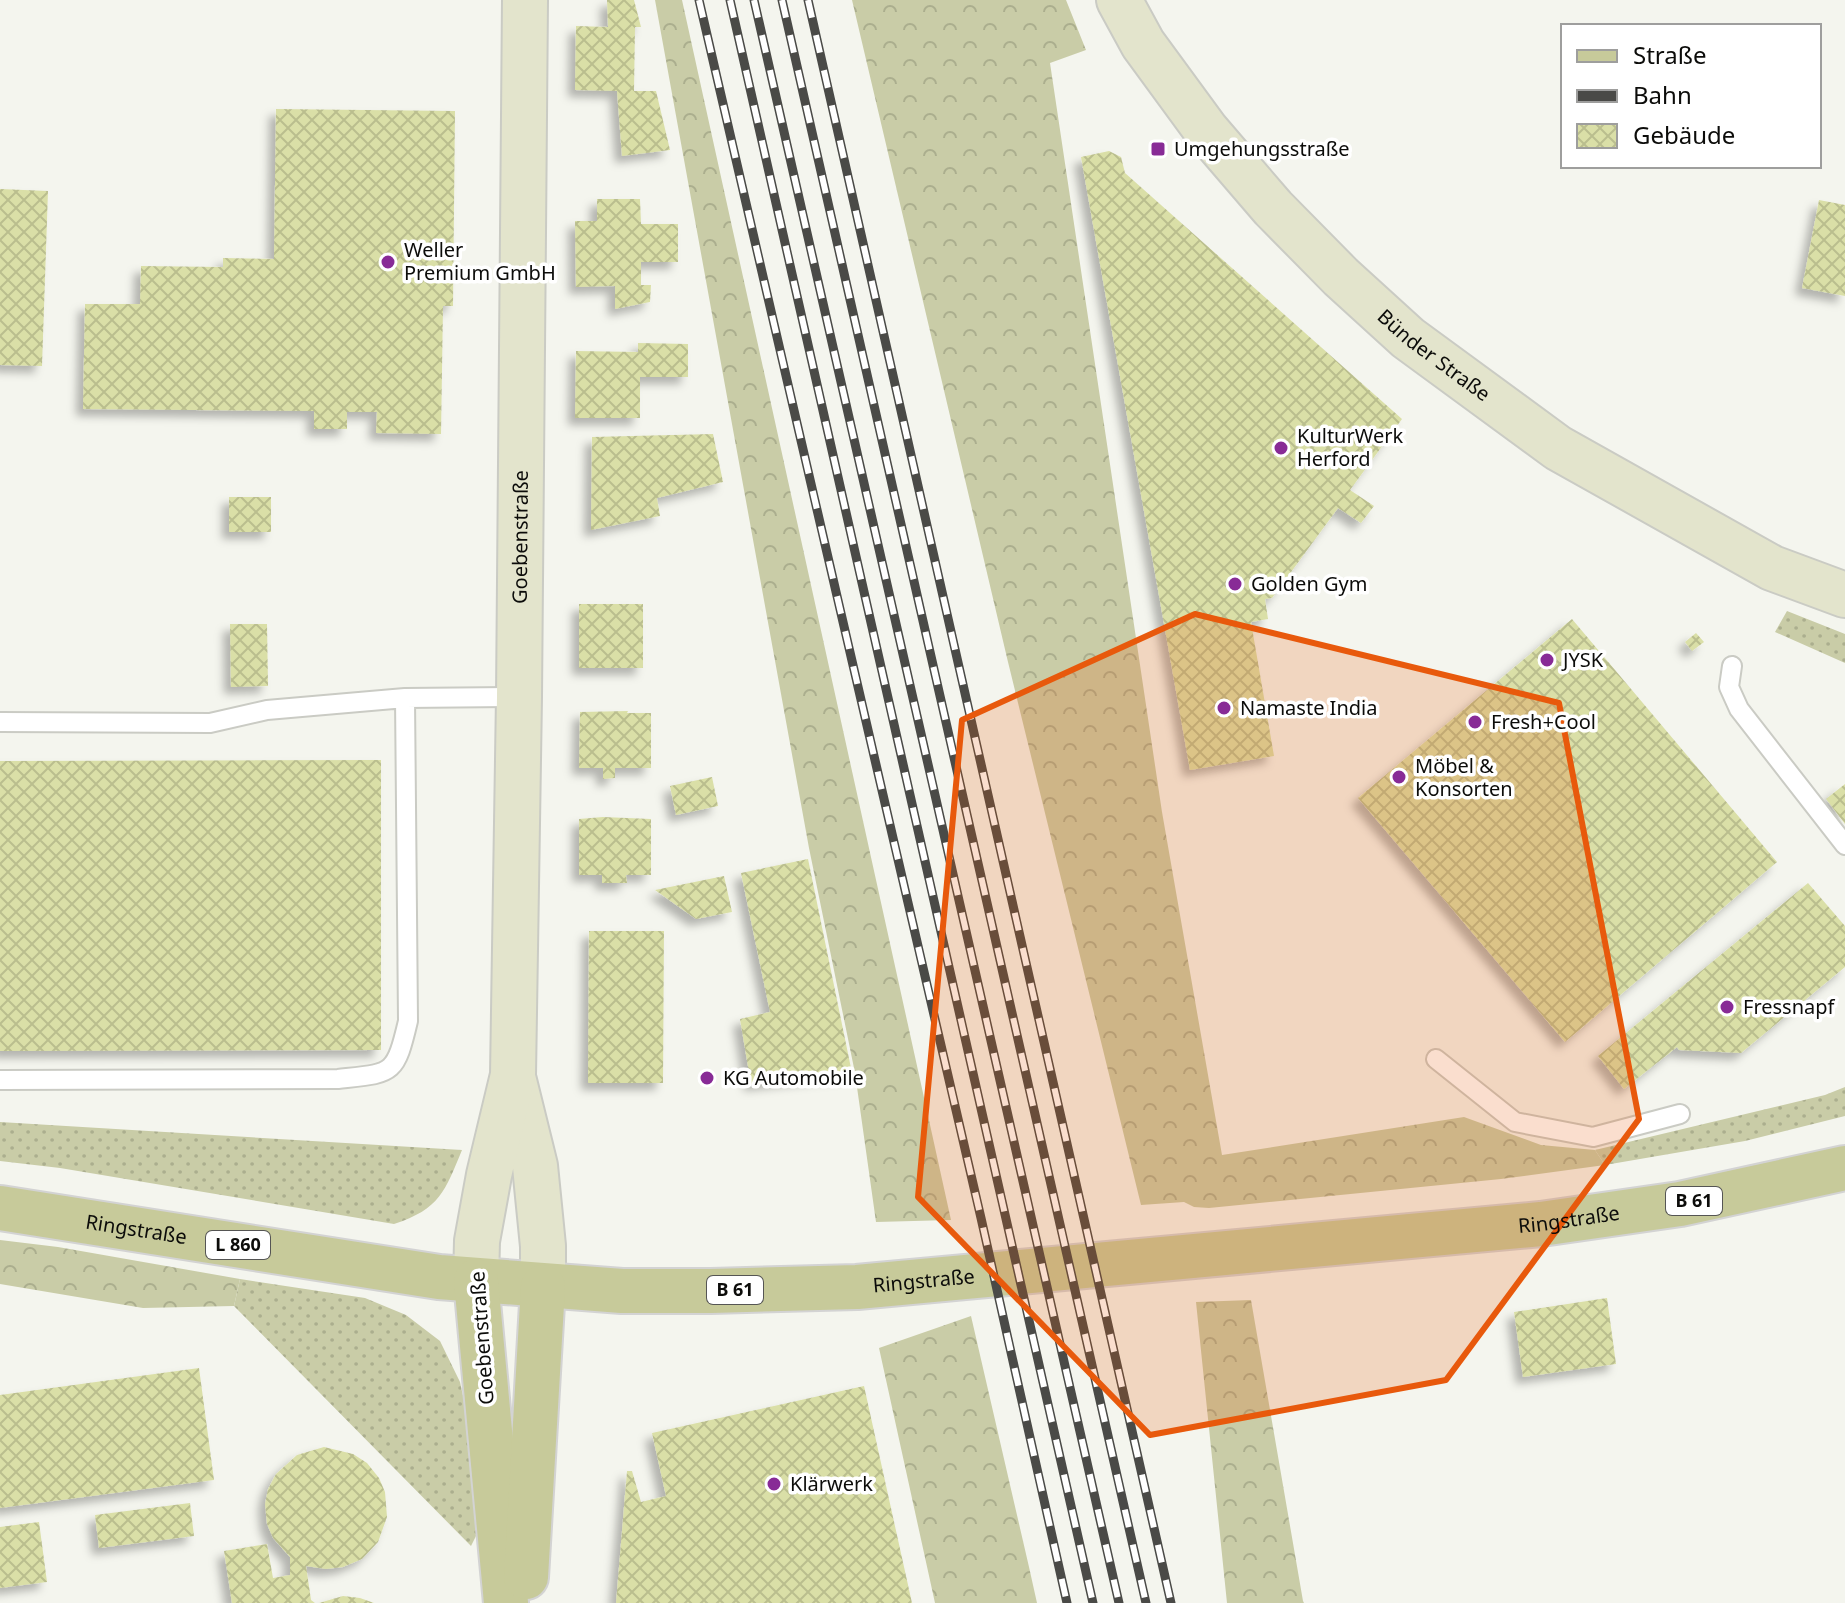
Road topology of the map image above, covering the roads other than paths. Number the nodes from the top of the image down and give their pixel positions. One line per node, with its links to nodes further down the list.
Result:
1 (525, 0): 5 (street, Goebenstraße)
2 (1119, 0): 3 (street, Bünder Straße)
3 (1845, 595)
4 (1732, 666): 8 (lane)
5 (519, 697): 6 (lane); 10 (street, Goebenstraße)
6 (405, 698): 7 (lane); 11 (lane)
7 (0, 722)
8 (1845, 845)
9 (1436, 1059): 12 (lane)
10 (513, 1075): 15 (street, Goebenstraße); 16 (street, Goebenstraße)
11 (0, 1080)
12 (1680, 1114)
13 (1845, 1168): 16 (main road, Ringstraße / B 61)
14 (0, 1208): 15 (main road, Ringstraße / L 860)
15 (476, 1281): 16 (main road, Ringstraße / L 860); 17 (main road, Goebenstraße)
16 (543, 1287): 18 (main road, Goebenstraße)
17 (506, 1603)
18 (525, 1603)

